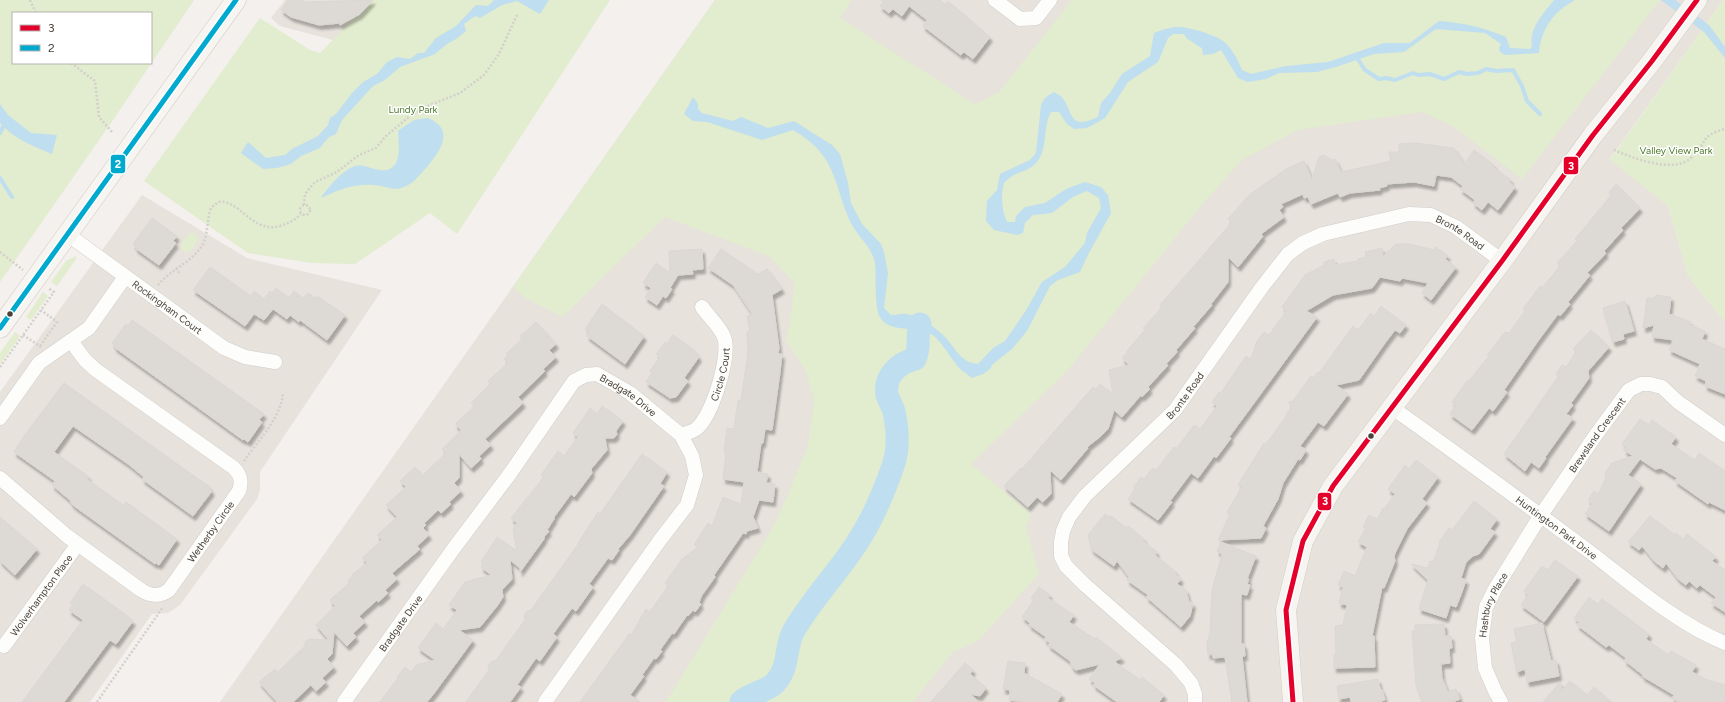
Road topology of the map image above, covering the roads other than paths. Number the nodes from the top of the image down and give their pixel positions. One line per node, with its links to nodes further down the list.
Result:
1 (236, 0): 5 (street)
2 (995, 0): 3 (street)
3 (1050, 0)
4 (1697, 0): 6 (street)
5 (67, 234): 7 (street, Rockingham Court); 9 (street)
6 (1502, 261): 12 (street); 23 (street, Bronte Road)
7 (126, 277): 10 (street); 11 (street, Rockingham Court)
8 (702, 307): 14 (street, Circle Court)
9 (0, 328)
10 (71, 341): 13 (street); 18 (street, Wetherby Circle)
11 (275, 362)
12 (1391, 407): 17 (street, Huntington Park Drive); 24 (street)
13 (0, 418)
14 (682, 435): 21 (street, Bradgate Drive); 22 (street, Bradgate Drive)
15 (1725, 435): 17 (street, Brewsland Crescent)
16 (0, 478): 18 (street)
17 (1541, 516): 19 (street, Huntington Park Drive); 25 (street, Hashbury Place)
18 (78, 544): 20 (street, Wolverhampton Place)
19 (1725, 643)
20 (4, 646)
21 (344, 702)
22 (544, 702)
23 (1194, 702)
24 (1293, 702)
25 (1501, 702)

